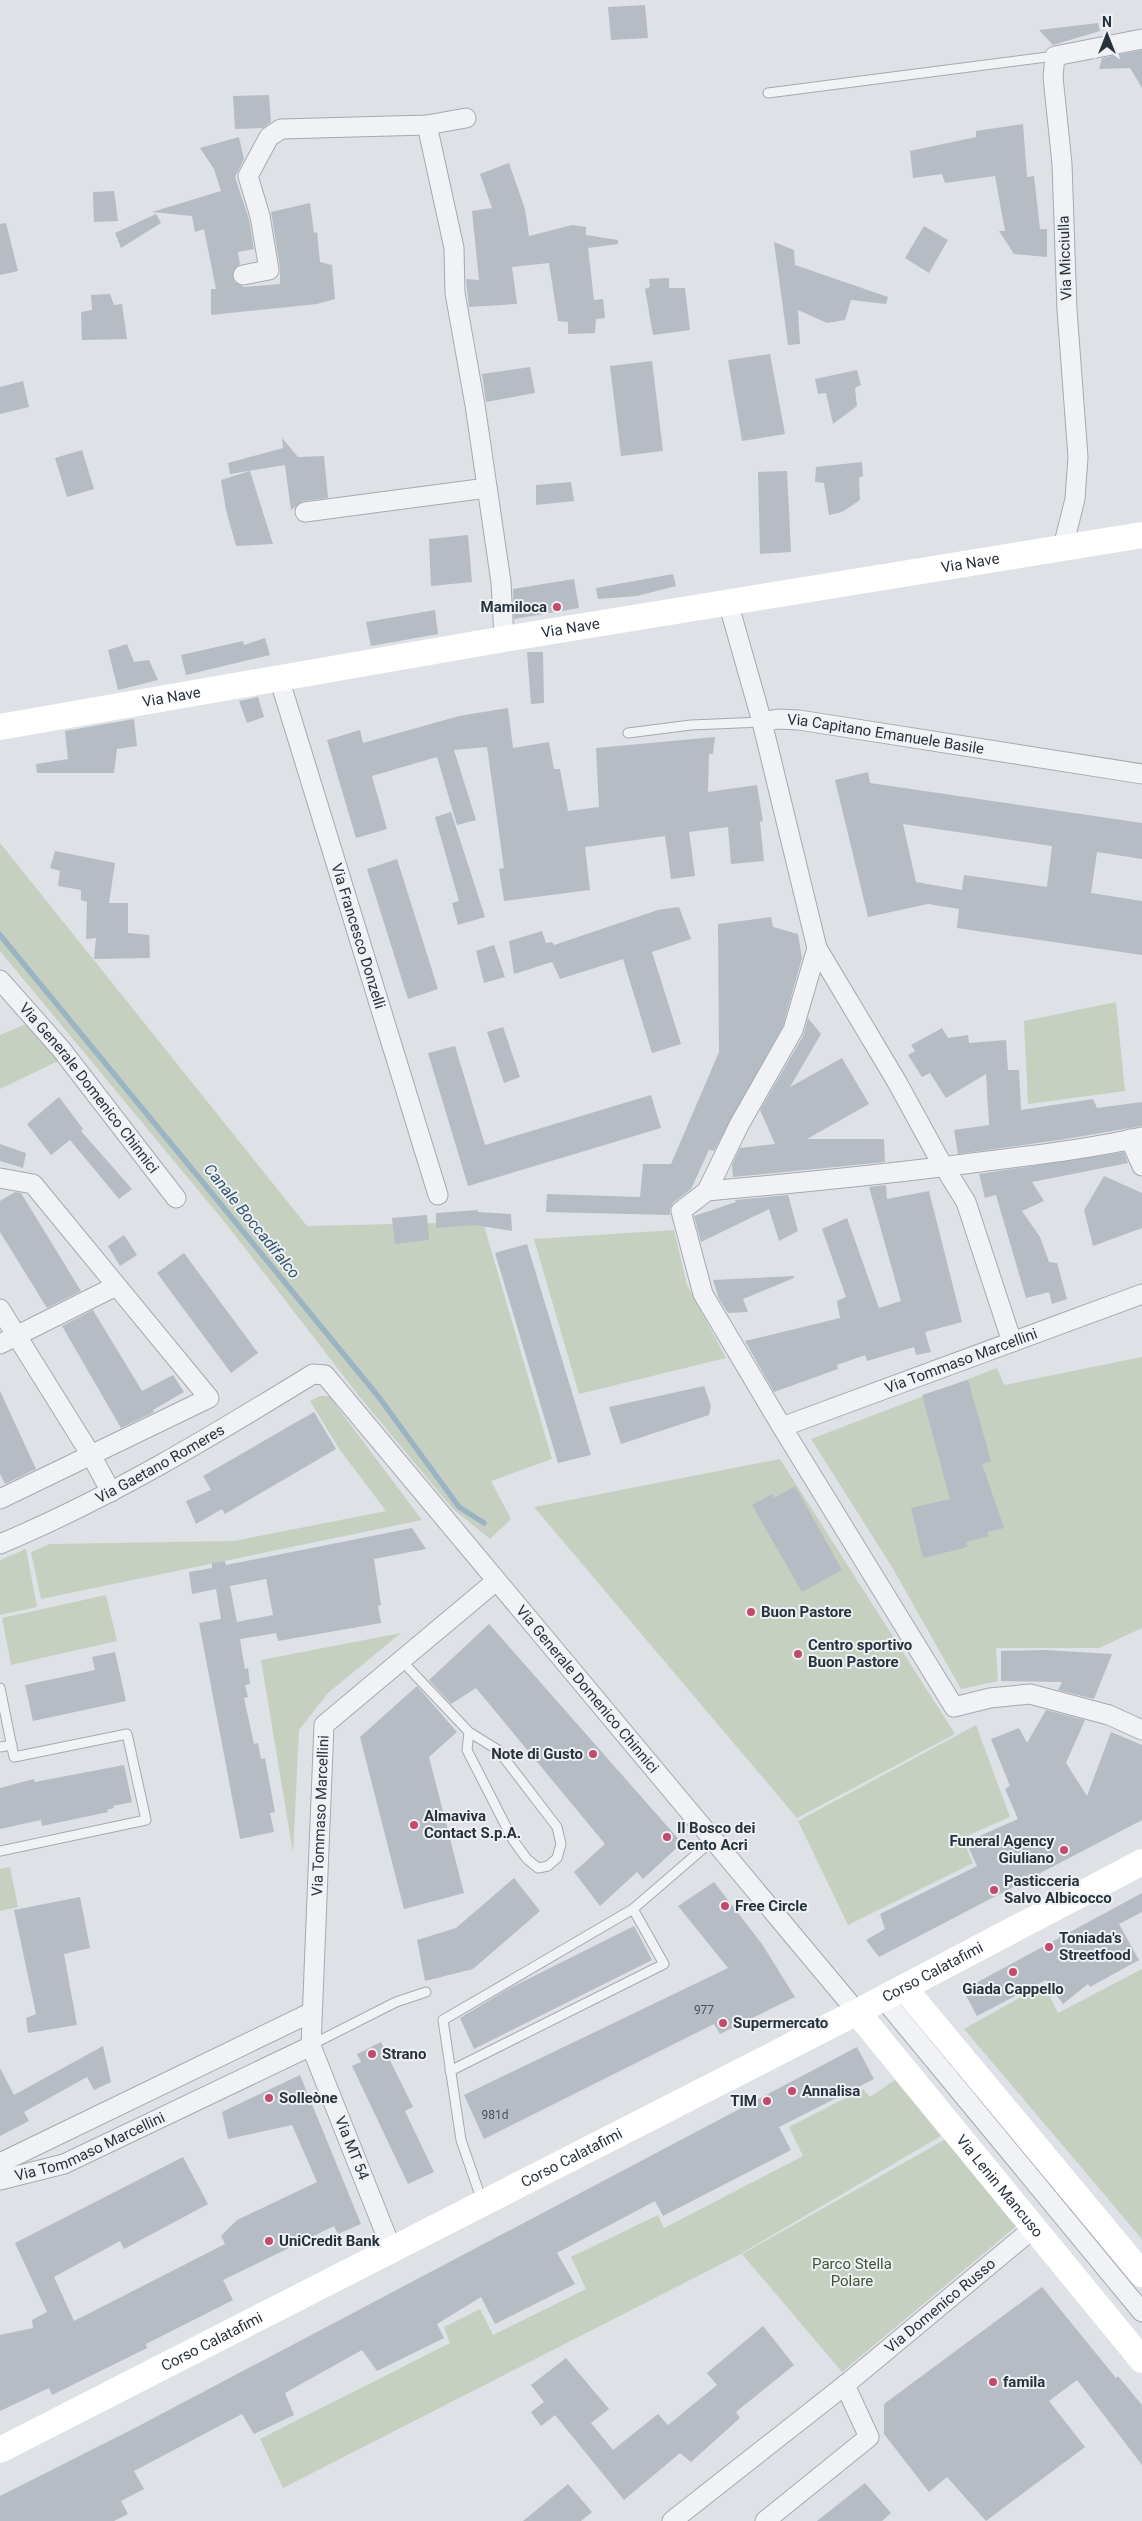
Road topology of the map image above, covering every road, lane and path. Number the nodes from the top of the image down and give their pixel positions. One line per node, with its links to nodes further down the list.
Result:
1 (1142, 39): 2 (street)
2 (1055, 56): 3 (lane); 10 (street, Via Micciulla)
3 (768, 93)
4 (466, 118): 5 (street)
5 (428, 125): 6 (street); 7 (street)
6 (243, 275)
7 (487, 488): 8 (street); 12 (street)
8 (305, 512)
9 (1142, 534): 10 (street, Via Nave)
10 (1063, 548): 11 (street, Via Nave)
11 (728, 602): 12 (street, Via Nave); 14 (street)
12 (504, 639): 13 (street, Via Nave)
13 (279, 678): 15 (street, Via Nave); 25 (street, Via Francesco Donzelli)
14 (762, 722): 16 (lane, Via Capitano Emanuele Basile); 17 (street, Via Capitano Emanuele Basile); 18 (street)
15 (0, 727)
16 (628, 733)
17 (1142, 774)
18 (817, 948): 22 (street); 24 (street)
19 (0, 980): 26 (street, Via Generale Domenico Chinnici)
20 (1136, 1138): 21 (street); 22 (street)
21 (1142, 1166)
22 (944, 1167): 24 (street); 31 (street)
23 (0, 1178): 27 (street)
24 (707, 1191): 33 (street)
25 (438, 1194)
26 (176, 1198)
27 (116, 1286): 30 (street); 34 (street)
28 (1142, 1294): 31 (street, Via Tommaso Marcellini)
29 (0, 1309): 30 (street)
30 (8, 1340): 34 (street)
31 (1012, 1342): 33 (street, Via Tommaso Marcellini)
32 (313, 1374): 35 (street, Via Gaetano Romeres); 38 (street, Via Generale Domenico Chinnici)
33 (782, 1427): 42 (street)
34 (91, 1455): 35 (street); 36 (street)
35 (111, 1492): 37 (street, Via Gaetano Romeres)
36 (0, 1499)
37 (0, 1544)
38 (496, 1581): 39 (street, Via Tommaso Marcellini); 46 (street, Via Generale Domenico Chinnici)
39 (401, 1660): 43 (lane); 52 (street, Via Tommaso Marcellini)
40 (0, 1688): 41 (lane)
41 (3, 1722): 44 (lane)
42 (1142, 1730)
43 (469, 1732): 43 (lane)
44 (12, 1745): 45 (lane); 47 (lane)
45 (0, 1747)
46 (713, 1840): 49 (lane); 53 (street, Via Generale Domenico Chinnici)
47 (0, 1851)
48 (1142, 1862): 51 (street, Corso Calatafimi)
49 (633, 1909): 55 (lane); 55 (lane)
50 (426, 1992): 54 (lane)
51 (893, 1993): 53 (street, Corso Calatafimi); 61 (street); 62 (street, Via Lenin Mancuso)
52 (312, 2012): 54 (street, Via Tommaso Marcellini); 56 (street, Via Tommaso Marcellini)
53 (857, 2012): 58 (street, Corso Calatafimi); 59 (street, Via Lenin Mancuso)
54 (311, 2046): 57 (street, Via Tommaso Marcellini); 60 (street, Via MT 54)
55 (450, 2071): 58 (lane)
56 (0, 2162)
57 (0, 2180)
58 (483, 2204): 60 (street, Corso Calatafimi)
59 (1035, 2227): 63 (street, Via Lenin Mancuso); 64 (street, Via Domenico Russo)
60 (392, 2250): 65 (street, Corso Calatafimi)
61 (1142, 2274)
62 (1142, 2312)
63 (1142, 2360)
64 (846, 2385): 66 (street, Via Domenico Russo); 67 (street)
65 (0, 2450)
66 (672, 2521)
67 (765, 2521)

